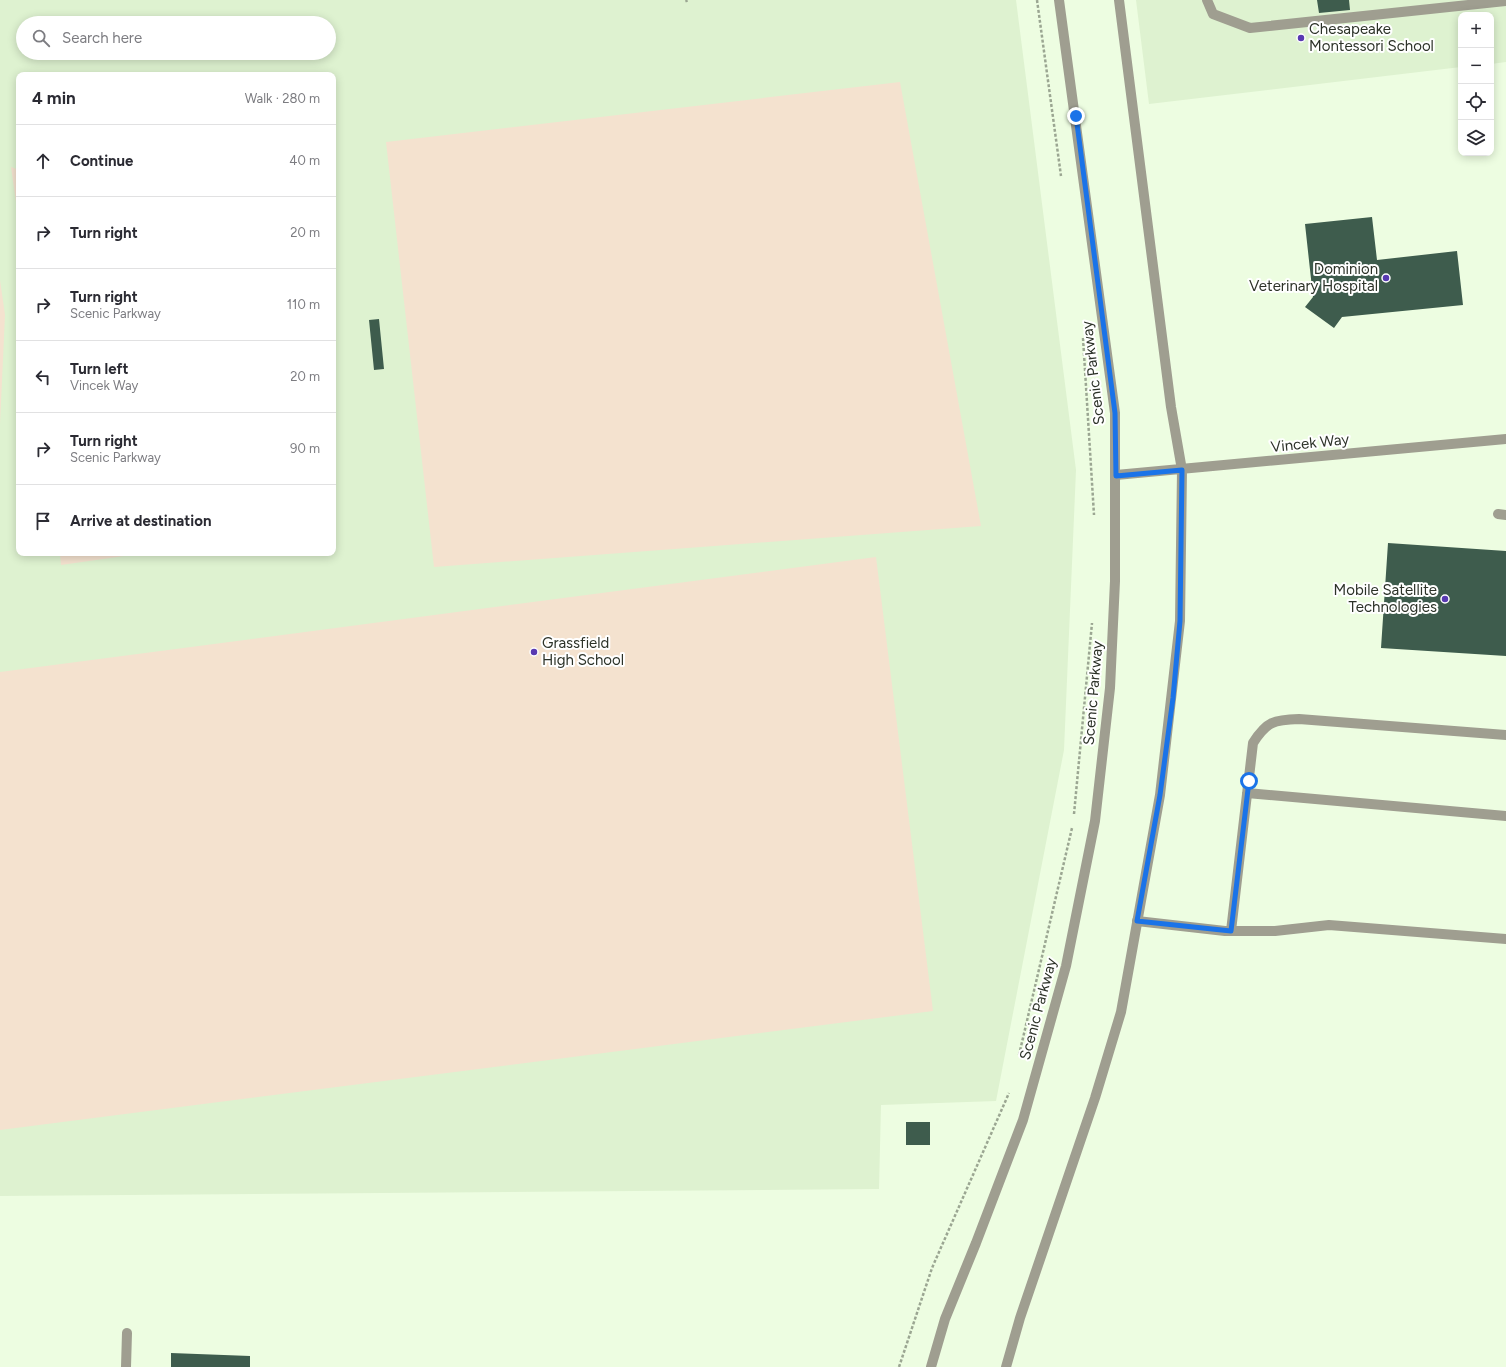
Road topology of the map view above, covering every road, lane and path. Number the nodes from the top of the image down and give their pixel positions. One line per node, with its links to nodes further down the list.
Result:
1 (1037, 0): 6 (path)
2 (1059, 0): 10 (street, Scenic Parkway)
3 (1119, 0): 9 (street)
4 (1207, 0): 5 (street)
5 (1506, 1)
6 (1062, 182)
7 (1083, 337): 11 (path)
8 (1506, 439): 9 (street, Vincek Way)
9 (1182, 470): 10 (street, Vincek Way); 18 (street)
10 (1116, 476): 26 (street, Scenic Parkway)
11 (1094, 520)
12 (1092, 615): 16 (path)
13 (1506, 735): 14 (street)
14 (1247, 793): 15 (street); 19 (street)
15 (1506, 816)
16 (1074, 820)
17 (1072, 827): 21 (path)
18 (1137, 921): 19 (street); 27 (street)
19 (1231, 931): 20 (street)
20 (1506, 939)
21 (1017, 1063)
22 (1012, 1086): 25 (path)
23 (128, 1333): 24 (street)
24 (126, 1367)
25 (899, 1367)
26 (930, 1367)
27 (1006, 1367)

